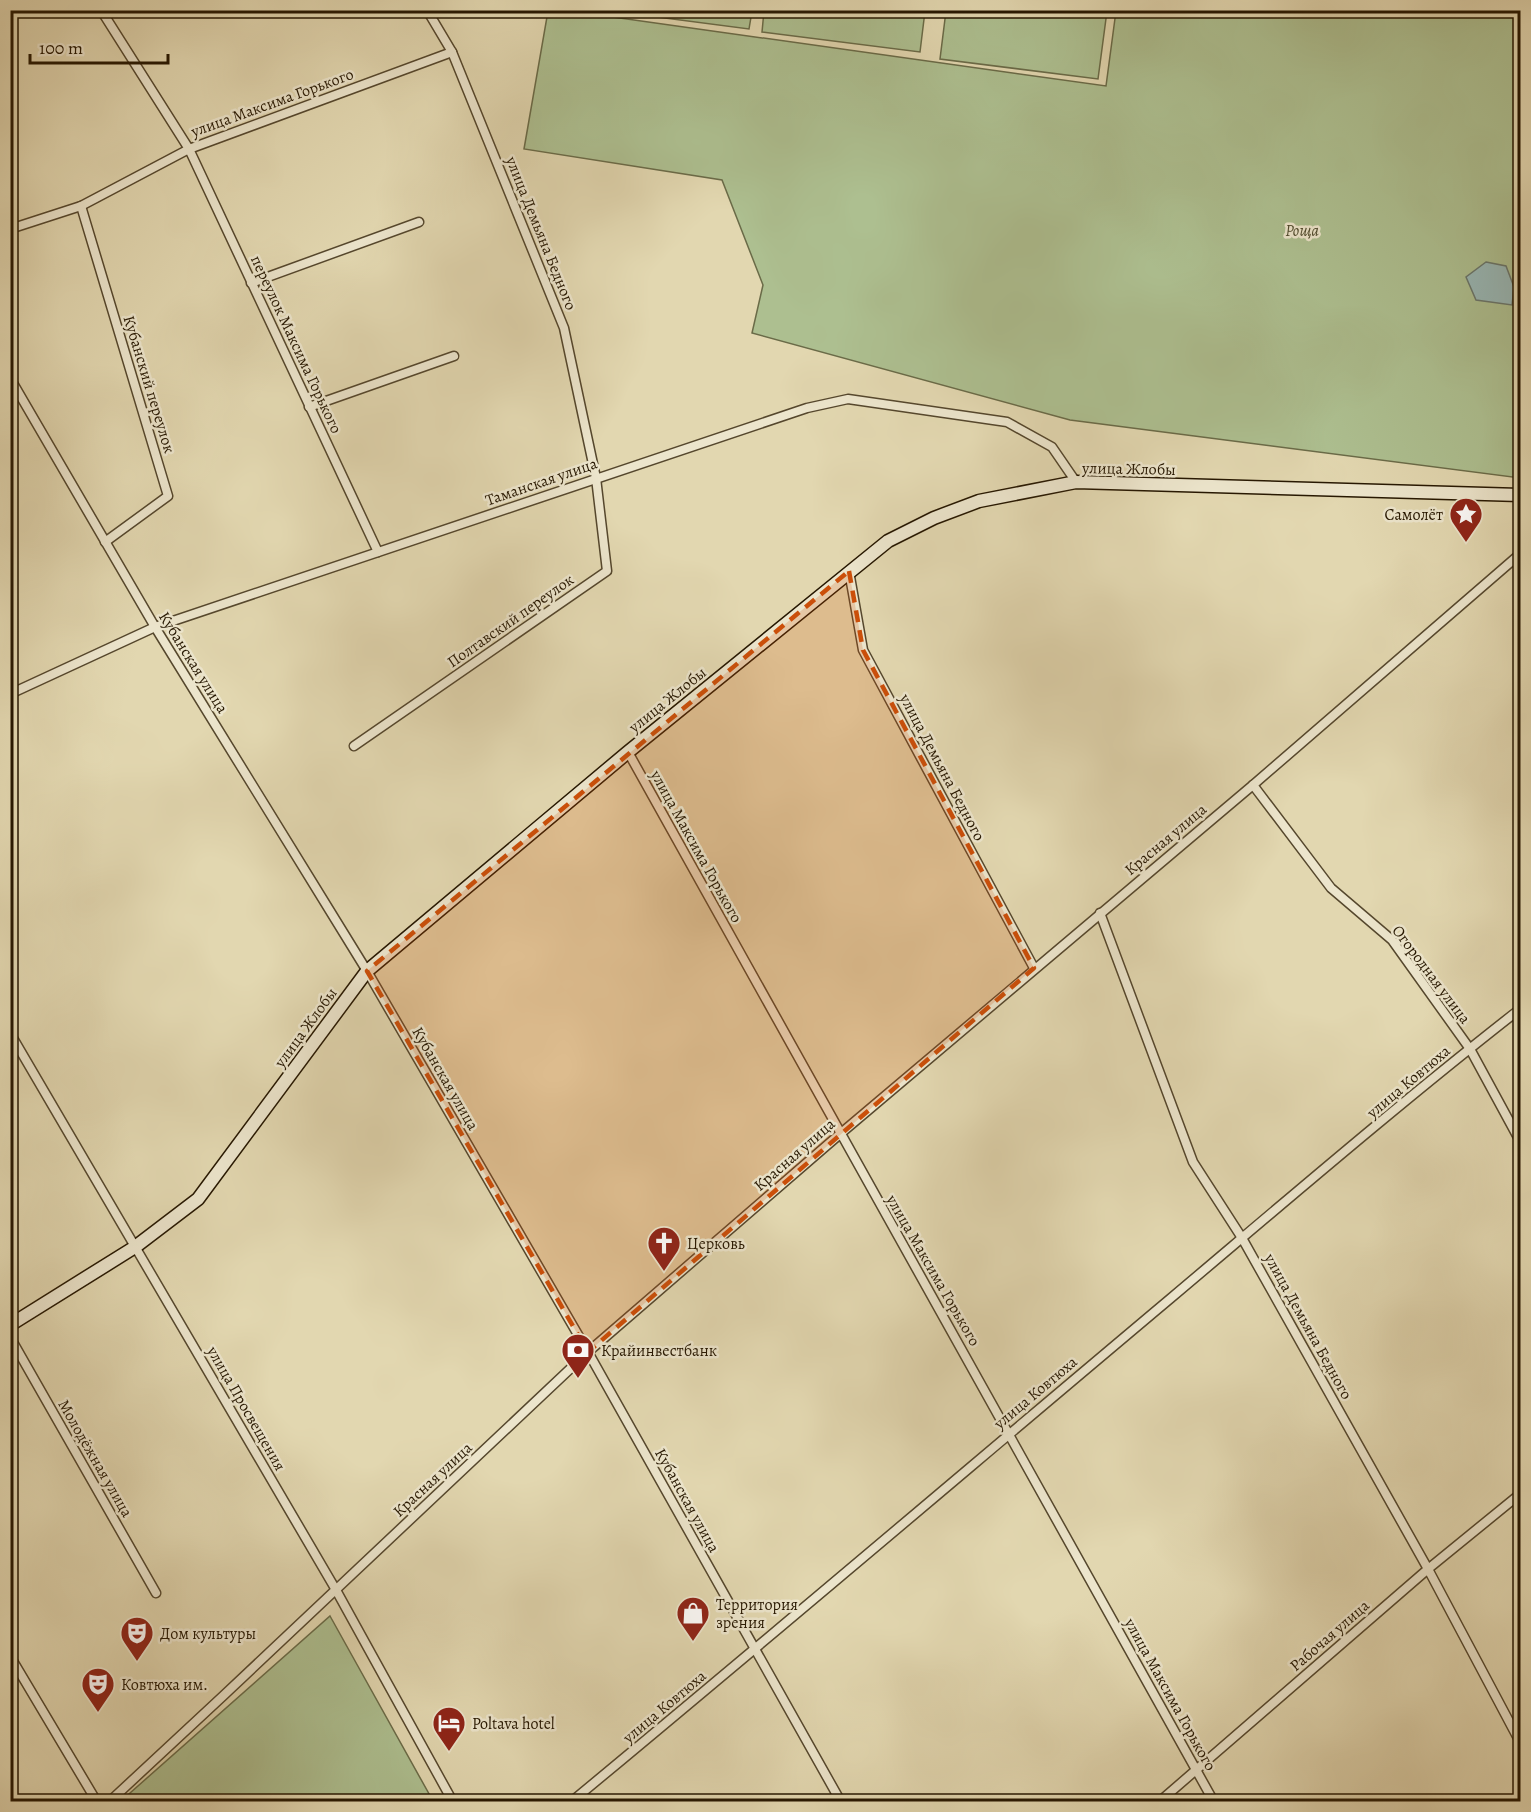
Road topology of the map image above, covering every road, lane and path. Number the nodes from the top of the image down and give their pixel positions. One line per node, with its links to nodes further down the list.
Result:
1 (101, 10): 4 (street, улица Максима Горького)
2 (427, 10): 3 (street, улица Демьяна Бедного)
3 (452, 52): 4 (street, улица Максима Горького); 12 (street, улица Демьяна Бедного)
4 (189, 149): 5 (street); 8 (street, переулок Максима Горького)
5 (81, 206): 7 (street); 15 (street, Кубанский переулок)
6 (419, 222): 8 (street)
7 (10, 229)
8 (251, 283): 11 (street, переулок Максима Горького)
9 (454, 356): 11 (street)
10 (10, 378): 15 (street, Кубанская улица)
11 (309, 407): 16 (street, переулок Максима Горького)
12 (596, 478): 13 (street, Таманская улица); 16 (street, Таманская улица); 21 (street, Полтавский переулок)
13 (1076, 482): 14 (street, улица Жлобы); 18 (street, улица Жлобы)
14 (1521, 495)
15 (105, 542): 19 (street, Кубанская улица)
16 (378, 552): 19 (street, Таманская улица)
17 (1521, 554): 23 (street, Красная улица)
18 (849, 571): 22 (street, улица Жлобы); 25 (street, улица Демьяна Бедного)
19 (155, 627): 20 (street, Таманская улица); 26 (street, Кубанская улица)
20 (10, 694)
21 (354, 746)
22 (628, 753): 26 (street, улица Жлобы); 30 (street, улица Максима Горького)
23 (1253, 785): 24 (street, Красная улица); 29 (street, Огородная улица)
24 (1100, 913): 25 (street, Красная улица); 32 (street, улица Демьяна Бедного)
25 (1034, 968): 30 (street, Красная улица)
26 (367, 971): 33 (street, улица Жлобы); 36 (street, Кубанская улица)
27 (1521, 1009): 29 (street, улица Ковтюха)
28 (10, 1033): 33 (street, улица Просвещения)
29 (1470, 1048): 31 (street, Огородная улица); 32 (street, улица Ковтюха)
30 (840, 1134): 36 (street, Красная улица); 37 (street, улица Максима Горького)
31 (1521, 1141)
32 (1242, 1238): 37 (street, улица Ковтюха); 39 (street, улица Демьяна Бедного)
33 (135, 1247): 34 (street, улица Жлобы); 40 (street, улица Просвещения)
34 (10, 1325)
35 (10, 1337): 41 (street, Молодёжная улица)
36 (588, 1352): 40 (street, Красная улица); 42 (street, Кубанская улица)
37 (1010, 1433): 42 (street, улица Ковтюха); 45 (street, улица Максима Горького)
38 (1521, 1494): 39 (street, Рабочая улица)
39 (1428, 1569): 44 (street, улица Демьяна Бедного); 45 (street, Рабочая улица)
40 (336, 1590): 47 (street, Красная улица); 48 (street, улица Просвещения)
41 (156, 1593)
42 (754, 1650): 49 (street, улица Ковтюха); 50 (street, Кубанская улица)
43 (10, 1656): 46 (street)
44 (1521, 1742)
45 (1196, 1770): 51 (street, Рабочая улица); 52 (street, улица Максима Горького)
46 (97, 1802)
47 (109, 1802)
48 (453, 1802)
49 (571, 1802)
50 (841, 1802)
51 (1159, 1802)
52 (1214, 1802)

